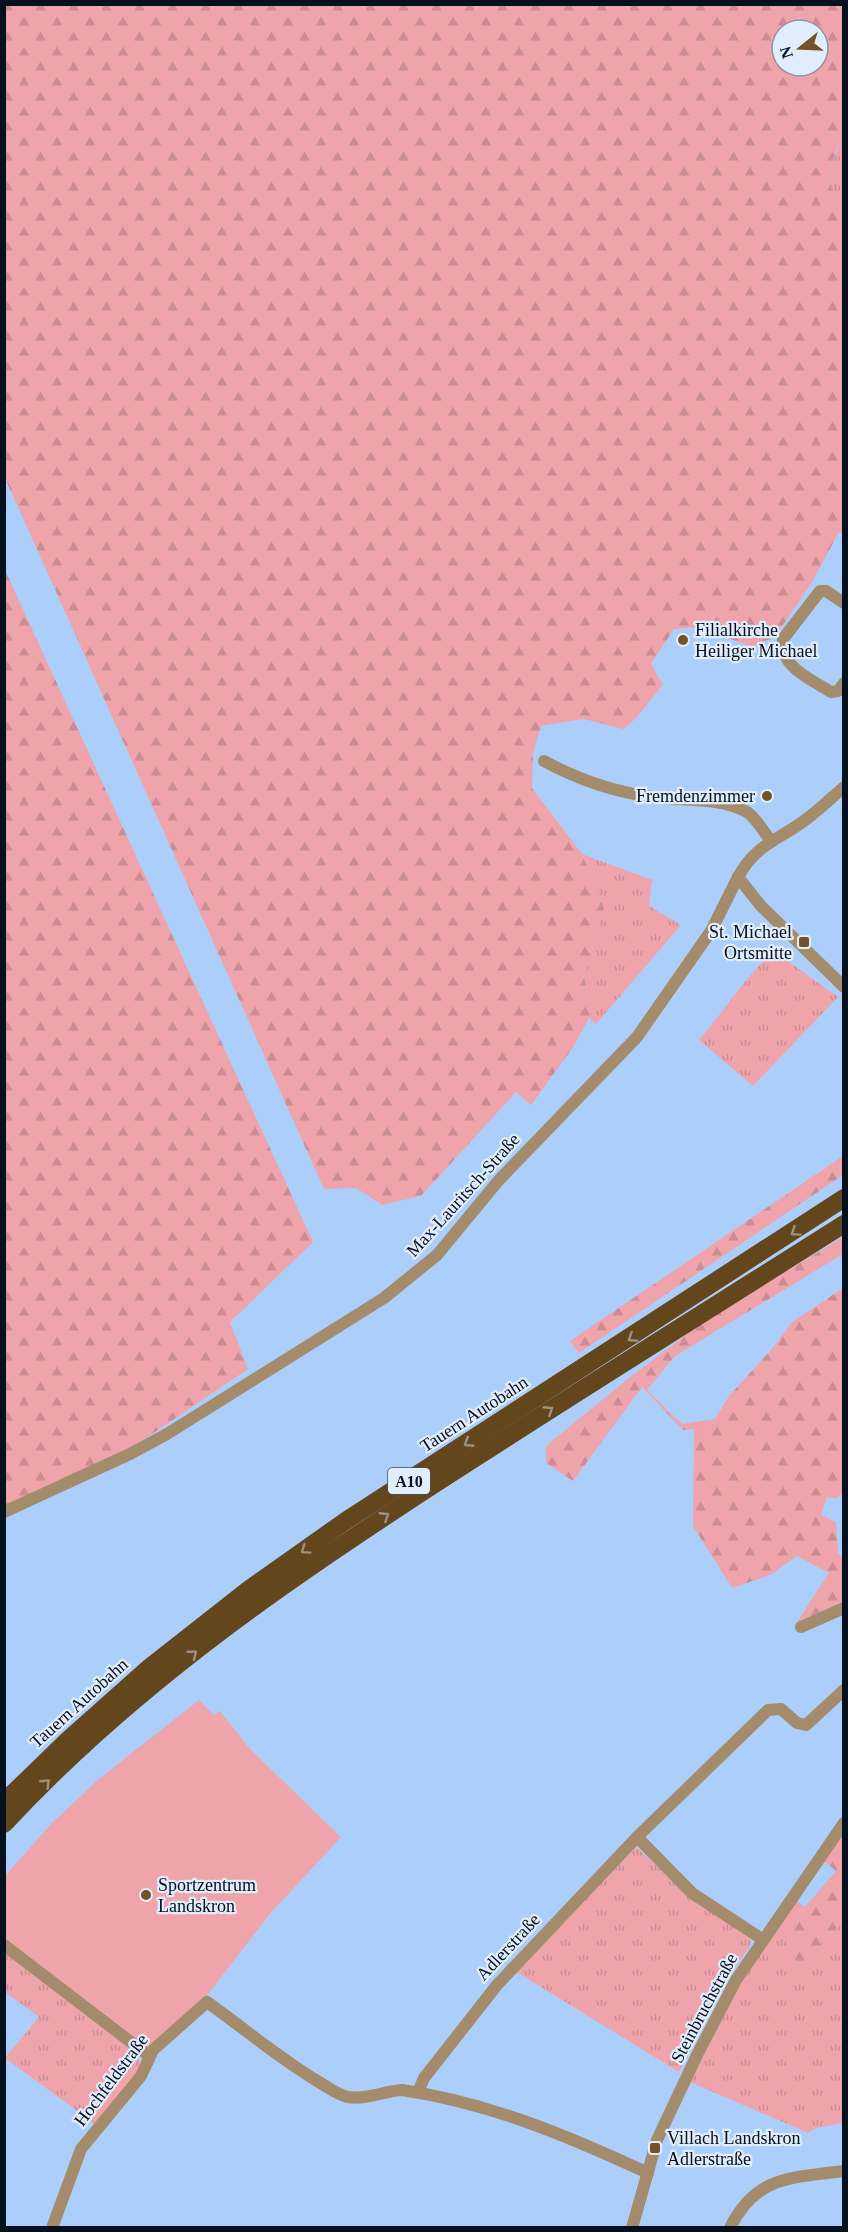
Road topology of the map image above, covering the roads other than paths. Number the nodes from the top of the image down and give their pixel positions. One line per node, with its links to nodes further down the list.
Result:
1 (843, 603): 2 (street)
2 (843, 683)
3 (544, 761): 5 (street)
4 (843, 787): 5 (street, Max-Lauritsch-Straße)
5 (770, 840): 6 (street, Max-Lauritsch-Straße)
6 (738, 877): 7 (street); 10 (street, Max-Lauritsch-Straße)
7 (843, 987)
8 (843, 1198): 14 (highway, Tauern Autobahn / A10, one-way to 14)
9 (843, 1224): 16 (highway, Tauern Autobahn / A10, one-way to 9)
10 (4, 1512)
11 (843, 1608): 12 (street)
12 (801, 1627)
13 (843, 1690): 17 (street, Adlerstraße)
14 (4, 1802)
15 (843, 1823): 18 (street, Steinbruchstraße)
16 (4, 1824)
17 (637, 1837): 18 (street); 21 (street, Adlerstraße)
18 (762, 1939): 23 (street, Steinbruchstraße)
19 (4, 1945): 20 (street)
20 (149, 2056): 21 (street, Hochfeldstraße); 24 (street, Hochfeldstraße)
21 (418, 2092): 23 (street)
22 (843, 2171): 26 (street)
23 (648, 2173): 25 (street, Steinbruchstraße)
24 (51, 2228)
25 (632, 2228)
26 (730, 2228)

